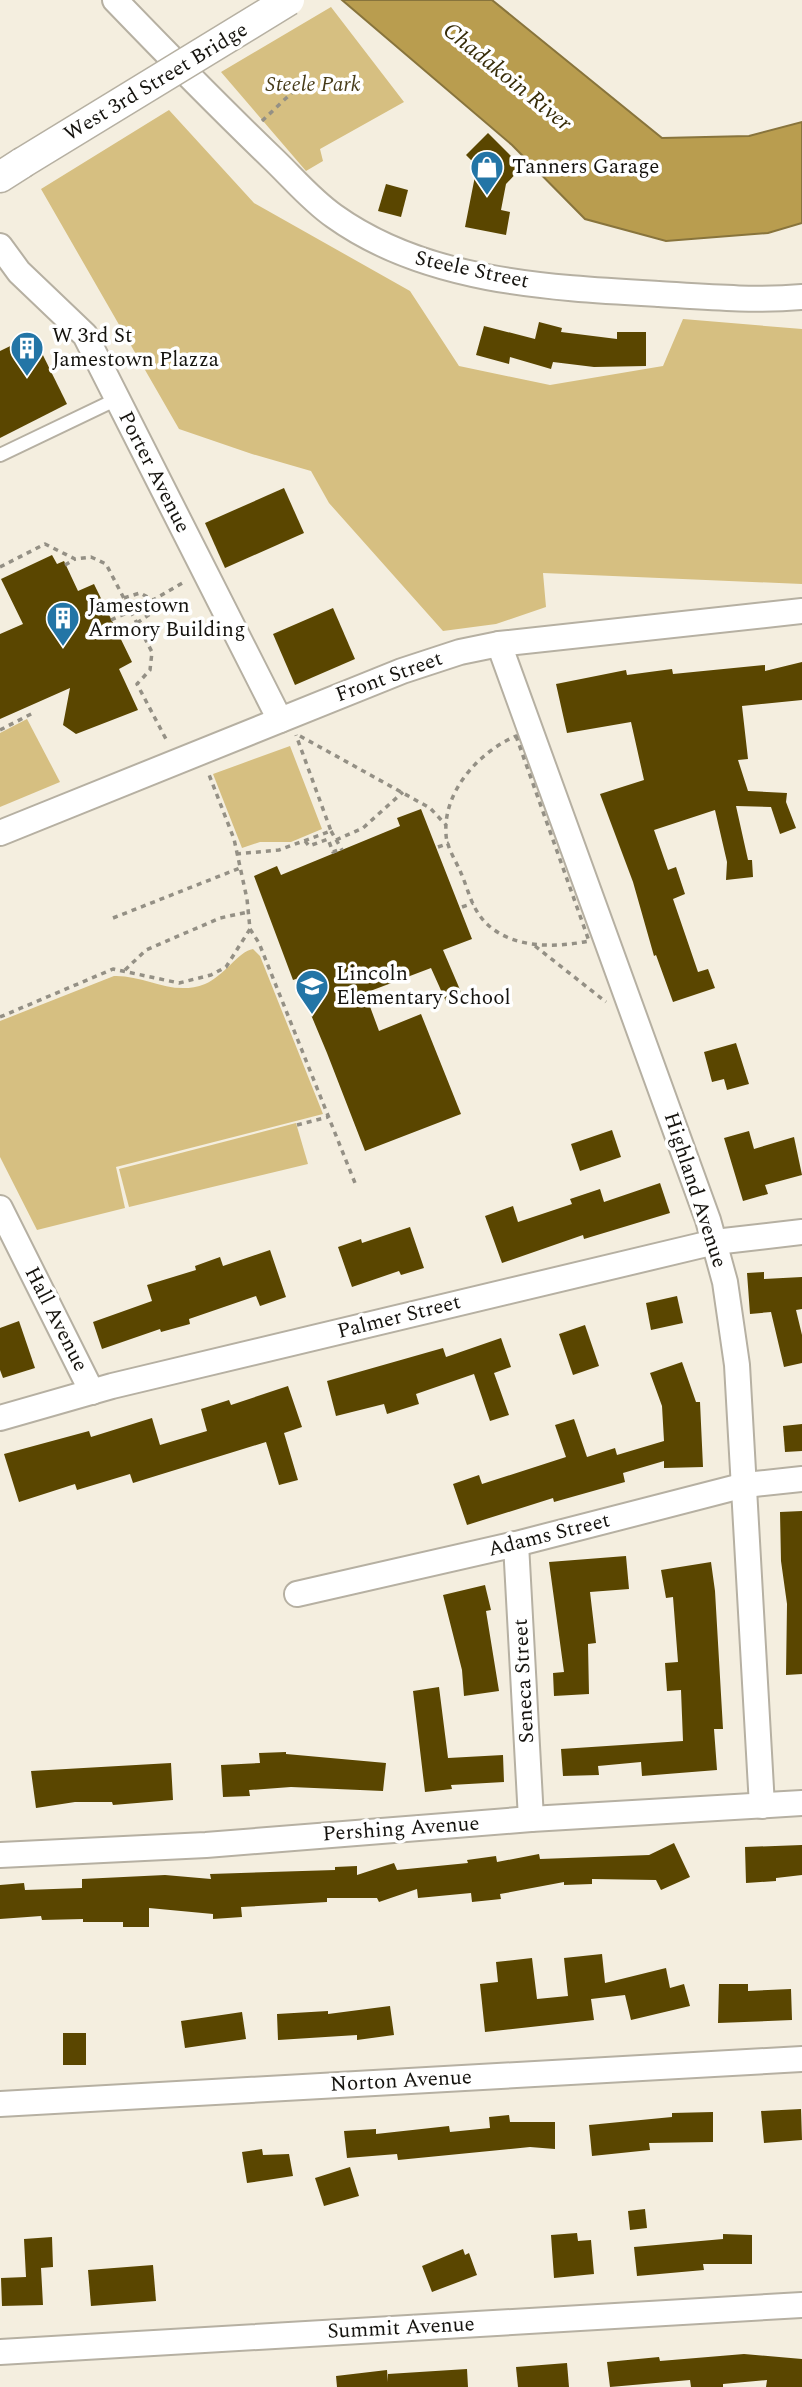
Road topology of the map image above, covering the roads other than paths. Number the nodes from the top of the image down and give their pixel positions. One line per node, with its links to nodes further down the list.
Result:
1 (115, 0): 5 (street, Steele Street)
2 (289, 0): 3 (street, West 3rd Street Bridge, bridge)
3 (11, 170)
4 (0, 246): 6 (street, Porter Avenue)
5 (802, 297)
6 (117, 399): 7 (lane); 10 (street, Porter Avenue)
7 (0, 455)
8 (802, 611): 9 (street, Front Street)
9 (499, 644): 10 (street, Front Street); 14 (street, Highland Avenue)
10 (286, 731): 11 (street, Front Street)
11 (0, 833)
12 (0, 1208): 15 (street, Hall Avenue)
13 (802, 1232): 14 (street, Palmer Street)
14 (715, 1242): 15 (street, Palmer Street); 18 (street, Highland Avenue)
15 (92, 1392): 16 (street, Palmer Street)
16 (0, 1418)
17 (802, 1479): 18 (street, Adams Street)
18 (745, 1485): 19 (street, Adams Street); 22 (street, Highland Avenue)
19 (516, 1544): 20 (street, Adams Street); 23 (street, Seneca Street)
20 (297, 1594)
21 (802, 1803): 22 (street, Pershing Avenue)
22 (762, 1806): 23 (street, Pershing Avenue)
23 (531, 1819): 24 (street, Pershing Avenue)
24 (0, 1855)
25 (802, 2059): 26 (street, Norton Avenue)
26 (0, 2104)
27 (802, 2305): 28 (street, Summit Avenue)
28 (0, 2352)

